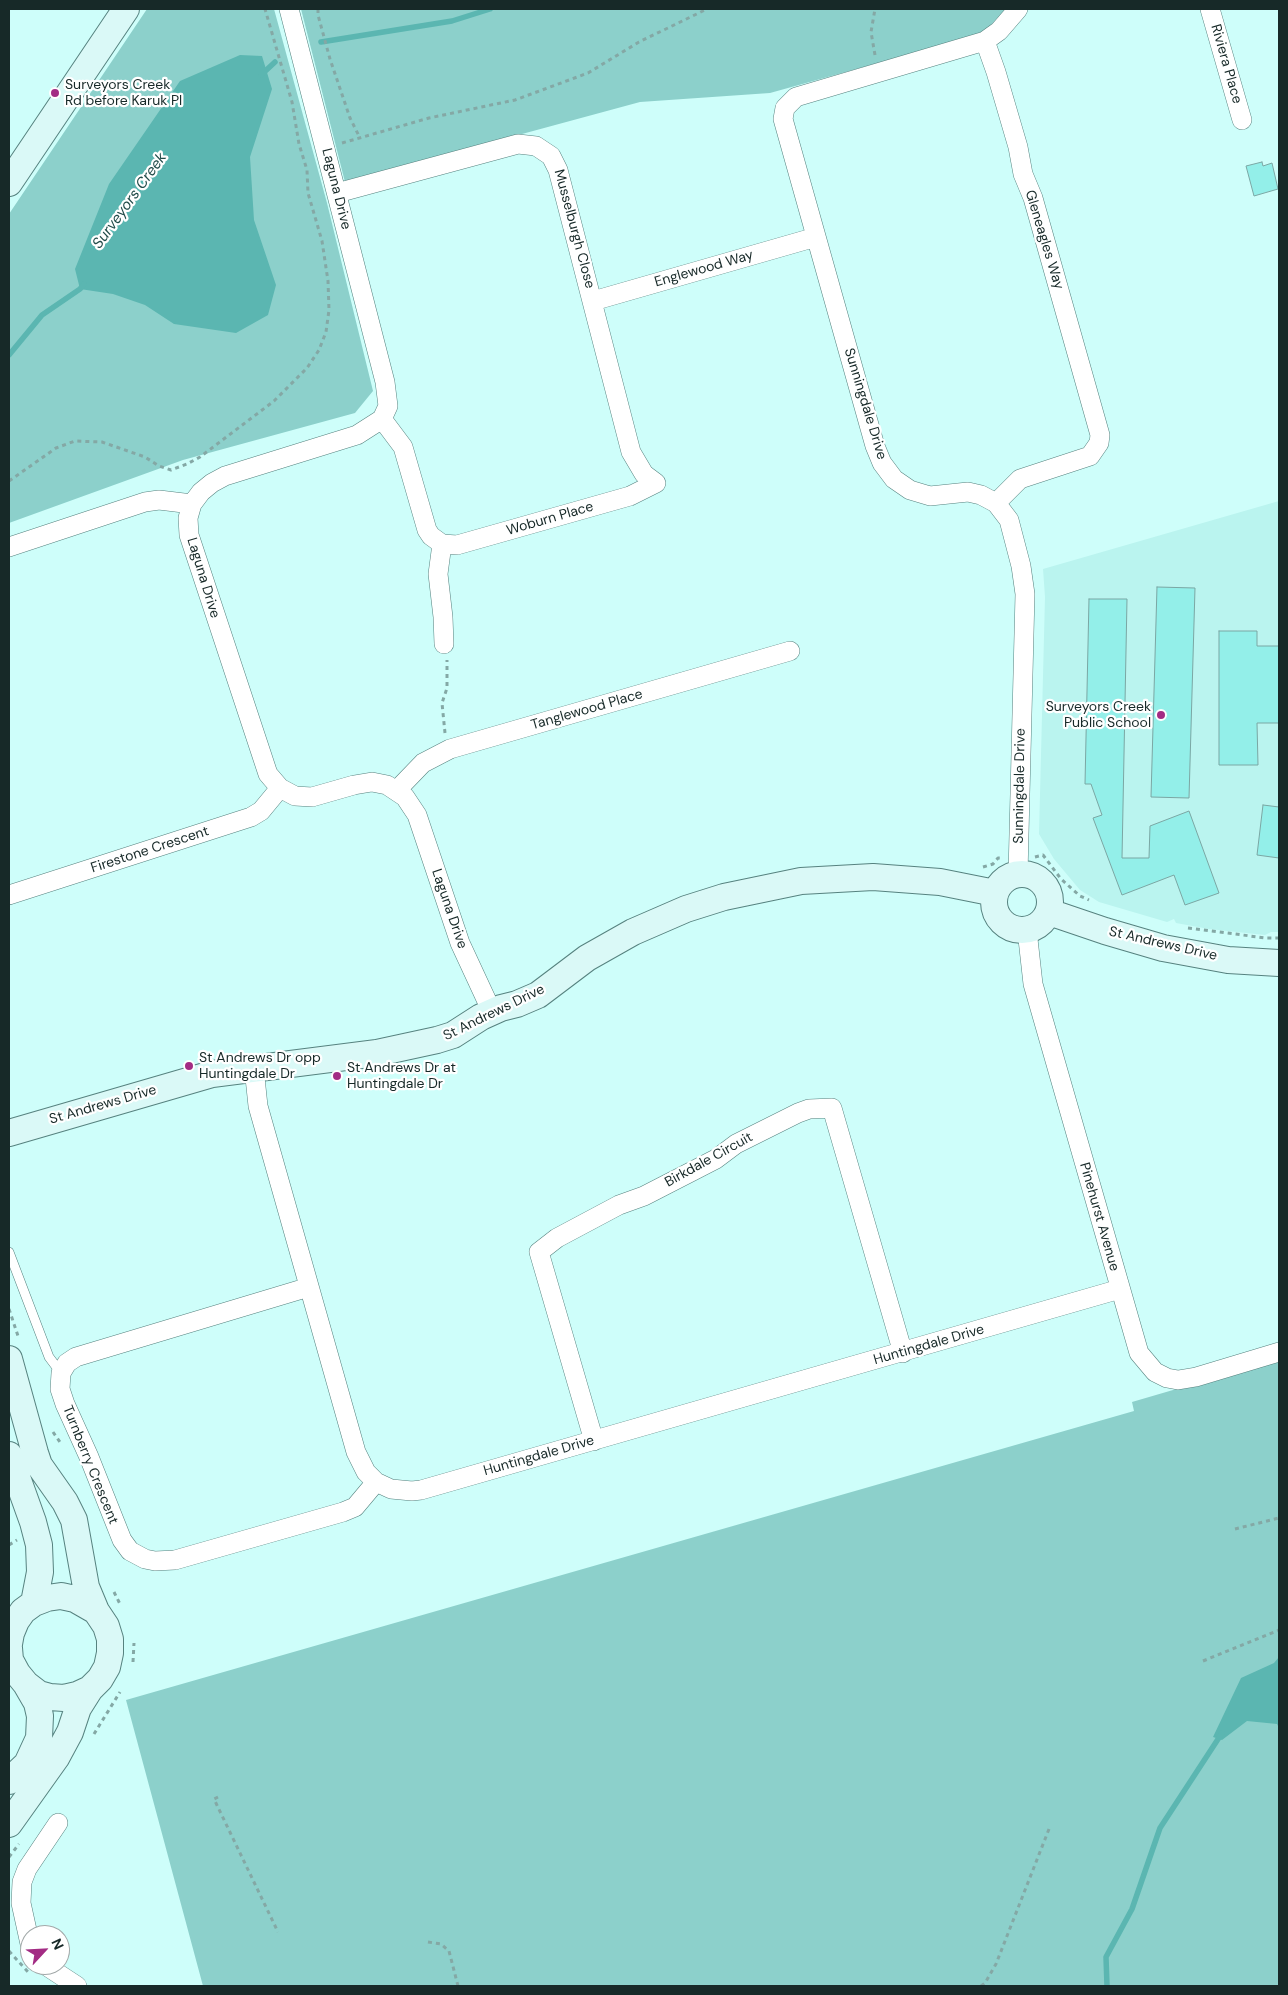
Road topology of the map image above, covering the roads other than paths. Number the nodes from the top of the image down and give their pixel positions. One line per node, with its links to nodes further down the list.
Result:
1 (126, 9): 7 (street)
2 (289, 9): 8 (street, Laguna Drive)
3 (1018, 9): 5 (street, Sunningdale Drive)
4 (1210, 9): 6 (street, Riviera Place)
5 (985, 41): 9 (street, Sunningdale Drive); 13 (street, Gleneagles Way)
6 (1242, 120)
7 (9, 183)
8 (337, 193): 10 (street, Musselburgh Close); 11 (street, Laguna Drive)
9 (816, 237): 10 (street, Englewood Way); 13 (street, Sunningdale Drive)
10 (593, 302): 12 (street, Musselburgh Close)
11 (382, 419): 14 (street); 15 (street)
12 (656, 483): 15 (street, Woburn Place)
13 (996, 503): 21 (street, Sunningdale Drive)
14 (192, 504): 16 (street); 19 (street, Laguna Drive)
15 (442, 544): 17 (street)
16 (9, 547)
17 (444, 644)
18 (790, 651): 20 (street, Tanglewood Place)
19 (280, 788): 20 (street, Laguna Drive); 23 (street, Firestone Crescent)
20 (396, 791): 27 (street, Laguna Drive)
21 (1018, 874): 22 (street); 24 (street)
22 (995, 893): 25 (street); 27 (street, St Andrews Drive)
23 (9, 895)
24 (1049, 912): 25 (street); 26 (street, St Andrews Drive)
25 (1027, 930): 32 (street, Pinehurst Avenue)
26 (1279, 963)
27 (492, 1012): 28 (street, St Andrews Drive)
28 (254, 1068): 29 (street, St Andrews Drive); 31 (street)
29 (9, 1132)
30 (9, 1252): 36 (lane)
31 (309, 1287): 36 (street); 39 (street)
32 (1120, 1289): 33 (street, Pinehurst Avenue); 34 (street, Huntingdale Drive)
33 (1279, 1352)
34 (903, 1353): 37 (street, Huntingdale Drive); 37 (street, Birkdale Circuit)
35 (9, 1359): 41 (street)
36 (61, 1373): 39 (street, Turnberry Crescent)
37 (594, 1441): 39 (street, Huntingdale Drive)
38 (9, 1454): 40 (street)
39 (376, 1482)
40 (34, 1603): 41 (street); 42 (street)
41 (96, 1611): 44 (street)
42 (9, 1646): 43 (street)
43 (26, 1684): 44 (street); 45 (street)
44 (90, 1689): 47 (street)
45 (9, 1781)
46 (58, 1823): 48 (street)
47 (9, 1824)
48 (26, 1925)
49 (51, 1975): 50 (street)
50 (77, 1986)

